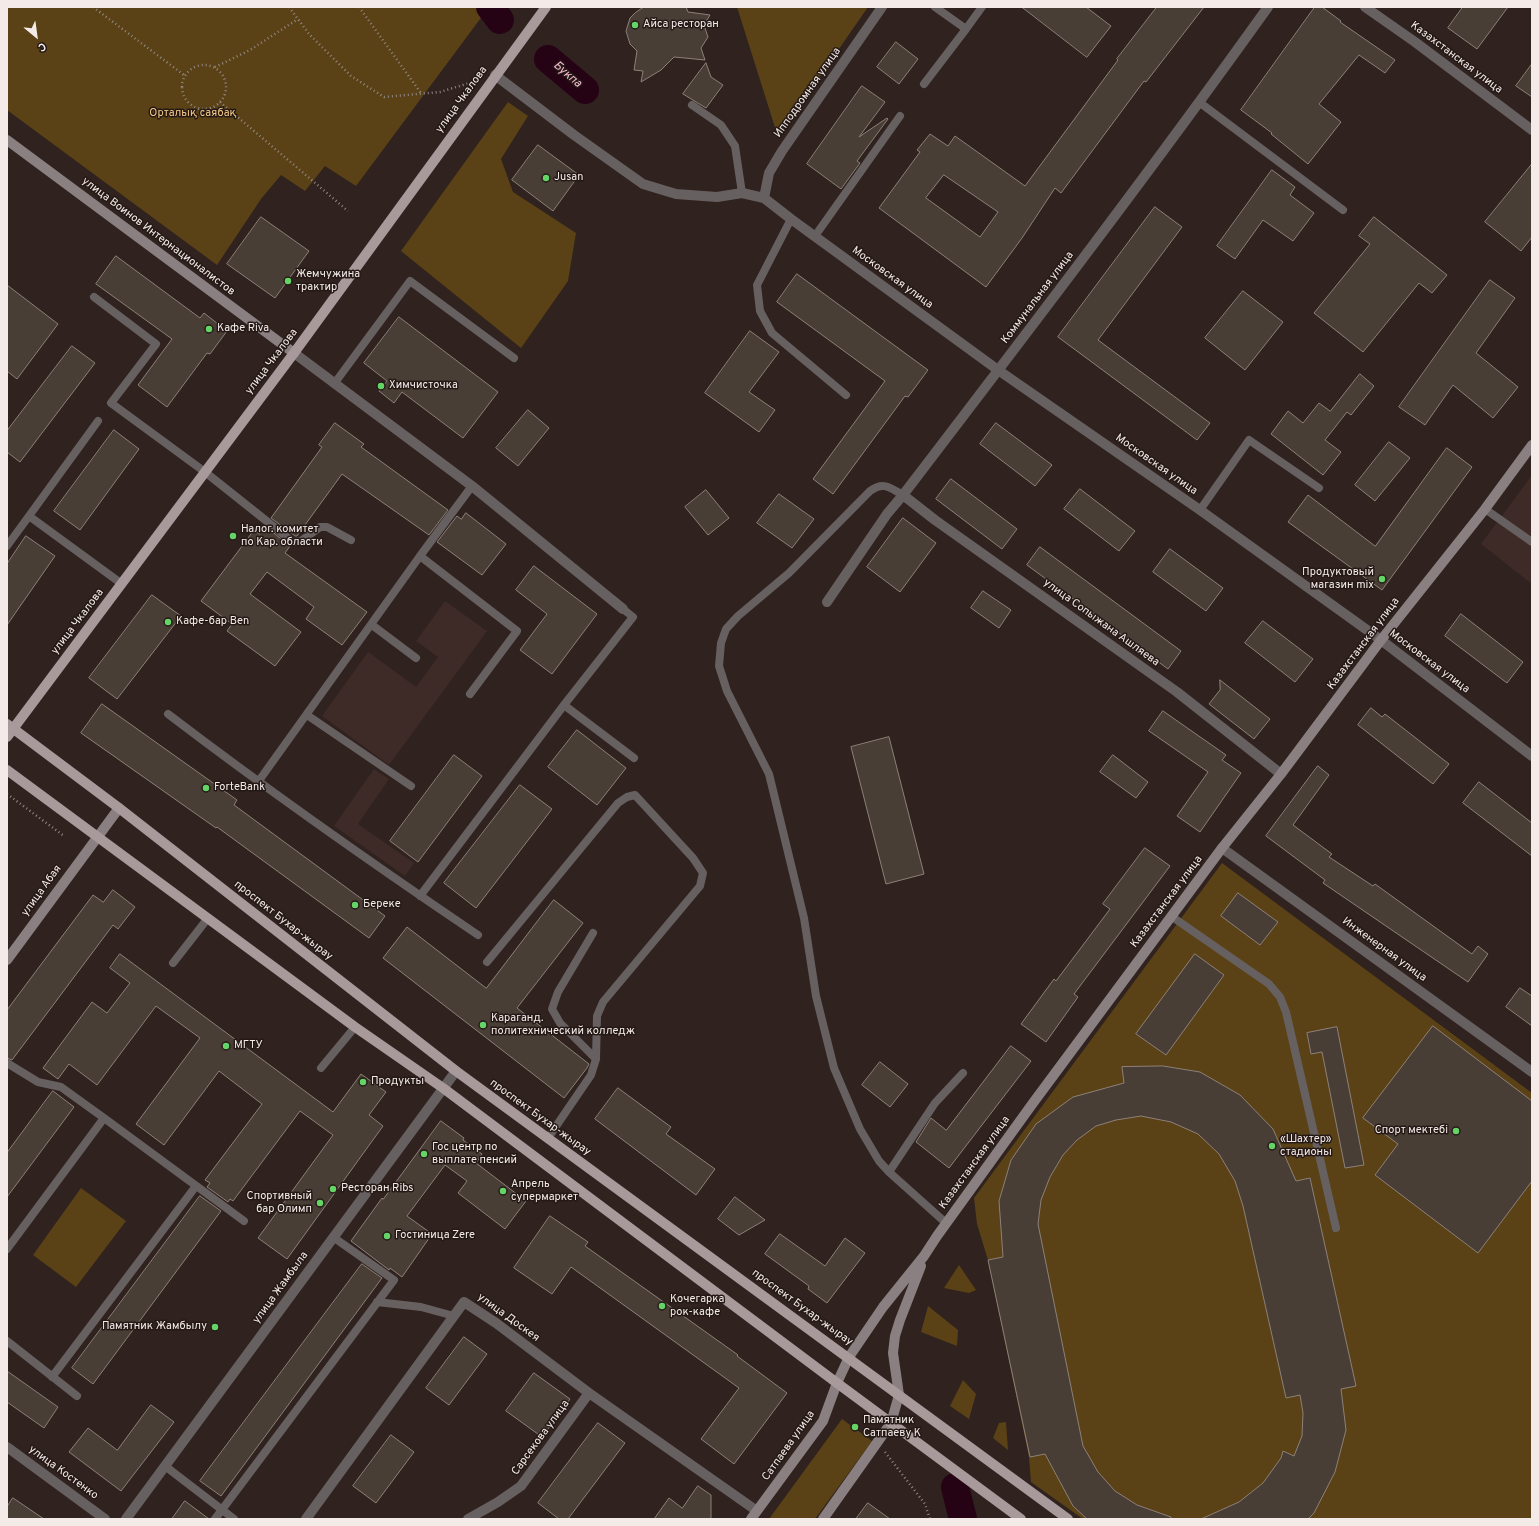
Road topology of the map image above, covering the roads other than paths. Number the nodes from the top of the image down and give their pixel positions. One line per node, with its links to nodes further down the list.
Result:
1 (546, 7): 8 (main road, улица Чкалова)
2 (882, 7): 16 (street, Ипподромная улица)
3 (935, 7): 7 (lane)
4 (982, 7): 7 (lane)
5 (1268, 7): 10 (street, Коммунальная улица)
6 (1365, 7): 13 (street, Казахстанская улица)
7 (966, 29): 9 (lane)
8 (494, 75): 15 (street); 21 (main road, улица Чкалова)
9 (924, 84)
10 (1199, 102): 17 (lane); 23 (street, Коммунальная улица)
11 (692, 105): 15 (lane)
12 (900, 116): 19 (lane)
13 (1532, 130)
14 (7, 140): 21 (main road, улица Воинов Интернационалистов)
15 (742, 193): 16 (street)
16 (764, 198): 18 (street, Московская улица)
17 (1343, 210)
18 (791, 219): 19 (street, Московская улица); 25 (lane)
19 (814, 236): 23 (street, Московская улица)
20 (94, 297): 28 (lane)
21 (294, 353): 24 (street); 28 (main road, улица Чкалова)
22 (514, 358): 24 (lane)
23 (998, 370): 31 (street, Коммунальная улица); 33 (street, Московская улица)
24 (334, 384): 29 (street)
25 (846, 395)
26 (98, 421): 34 (lane)
27 (1532, 445): 32 (main road, Казахстанская улица)
28 (205, 472): 35 (lane); 39 (main road, улица Чкалова)
29 (472, 486): 38 (lane); 41 (street)
30 (1319, 488): 33 (lane)
31 (903, 495): 40 (street, Коммунальная улица); 53 (street, улица Сопыжана Ашляева); 77 (lane)
32 (1485, 509): 36 (lane); 43 (main road, Казахстанская улица)
33 (1200, 510): 43 (street, Московская улица)
34 (29, 516): 37 (lane); 39 (lane)
35 (351, 540)
36 (1532, 542)
37 (7, 546)
38 (420, 556): 42 (lane); 45 (lane)
39 (122, 584): 49 (main road, улица Чкалова)
40 (827, 602)
41 (623, 609): 46 (lane)
42 (372, 624): 44 (lane); 48 (lane)
43 (1381, 640): 50 (street, Московская улица); 53 (main road, Казахстанская улица)
44 (416, 658)
45 (470, 694)
46 (564, 705): 51 (lane); 59 (lane)
47 (168, 714): 54 (lane)
48 (307, 715): 54 (lane); 55 (lane)
49 (9, 730): 56 (main road, проспект Бухар-жырау)
50 (1532, 756)
51 (634, 758)
52 (7, 770): 57 (main road)
53 (1281, 774): 58 (main road, Казахстанская улица)
54 (258, 782): 59 (lane)
55 (411, 786)
56 (119, 808): 57 (main road, улица Абая); 71 (main road, проспект Бухар-жырау)
57 (97, 836): 61 (main road); 64 (main road, улица Абая)
58 (1222, 848): 60 (main road, Казахстанская улица); 72 (street, Инженерная улица)
59 (420, 896): 63 (lane)
60 (1171, 916): 80 (main road, Казахстанская улица); 81 (lane)
61 (208, 918): 66 (lane); 67 (main road)
62 (593, 933): 68 (lane)
63 (478, 935)
64 (7, 960)
65 (487, 962): 68 (lane)
66 (173, 963)
67 (355, 1027): 70 (lane); 74 (main road)
68 (596, 1059): 76 (lane)
69 (7, 1064): 75 (lane)
70 (322, 1068)
71 (456, 1071): 74 (street, улица Жамбыла); 76 (main road, проспект Бухар-жырау)
72 (1532, 1072)
73 (963, 1073): 77 (lane)
74 (443, 1088): 82 (street, улица Жамбыла); 90 (main road)
75 (104, 1118): 78 (lane); 83 (lane)
76 (548, 1138): 88 (main road, проспект Бухар-жырау)
77 (889, 1172): 80 (lane)
78 (196, 1186): 79 (lane); 89 (lane)
79 (244, 1221)
80 (946, 1223): 84 (main road, Казахстанская улица)
81 (1336, 1228)
82 (334, 1236): 85 (lane); 96 (street, улица Жамбыла)
83 (7, 1249)
84 (924, 1256): 88 (main road, Казахстанская улица); 92 (main road)
85 (378, 1302): 86 (lane); 97 (lane)
86 (454, 1316): 91 (street, улица Доскея); 103 (street, улица Доскея)
87 (7, 1341): 89 (lane)
88 (848, 1357): 90 (main road, Казахстанская улица); 92 (main road, проспект Бухар-жырау)
89 (52, 1377): 93 (lane)
90 (837, 1383): 94 (main road); 98 (main road, Сатпаева улица)
91 (589, 1393): 98 (street, улица Доскея); 104 (street, Сарсекова улица)
92 (899, 1395): 94 (main road); 107 (main road, проспект Бухар-жырау)
93 (77, 1396)
94 (891, 1423): 105 (main road); 106 (main road)
95 (7, 1447): 99 (street, улица Костенко)
96 (165, 1466): 97 (lane); 100 (street, улица Жамбыла)
97 (222, 1510): 101 (lane); 102 (lane)
98 (754, 1515)
99 (105, 1519)
100 (126, 1519)
101 (215, 1519)
102 (234, 1519)
103 (306, 1519)
104 (468, 1519)
105 (823, 1519)
106 (1021, 1519)
107 (1068, 1519)

